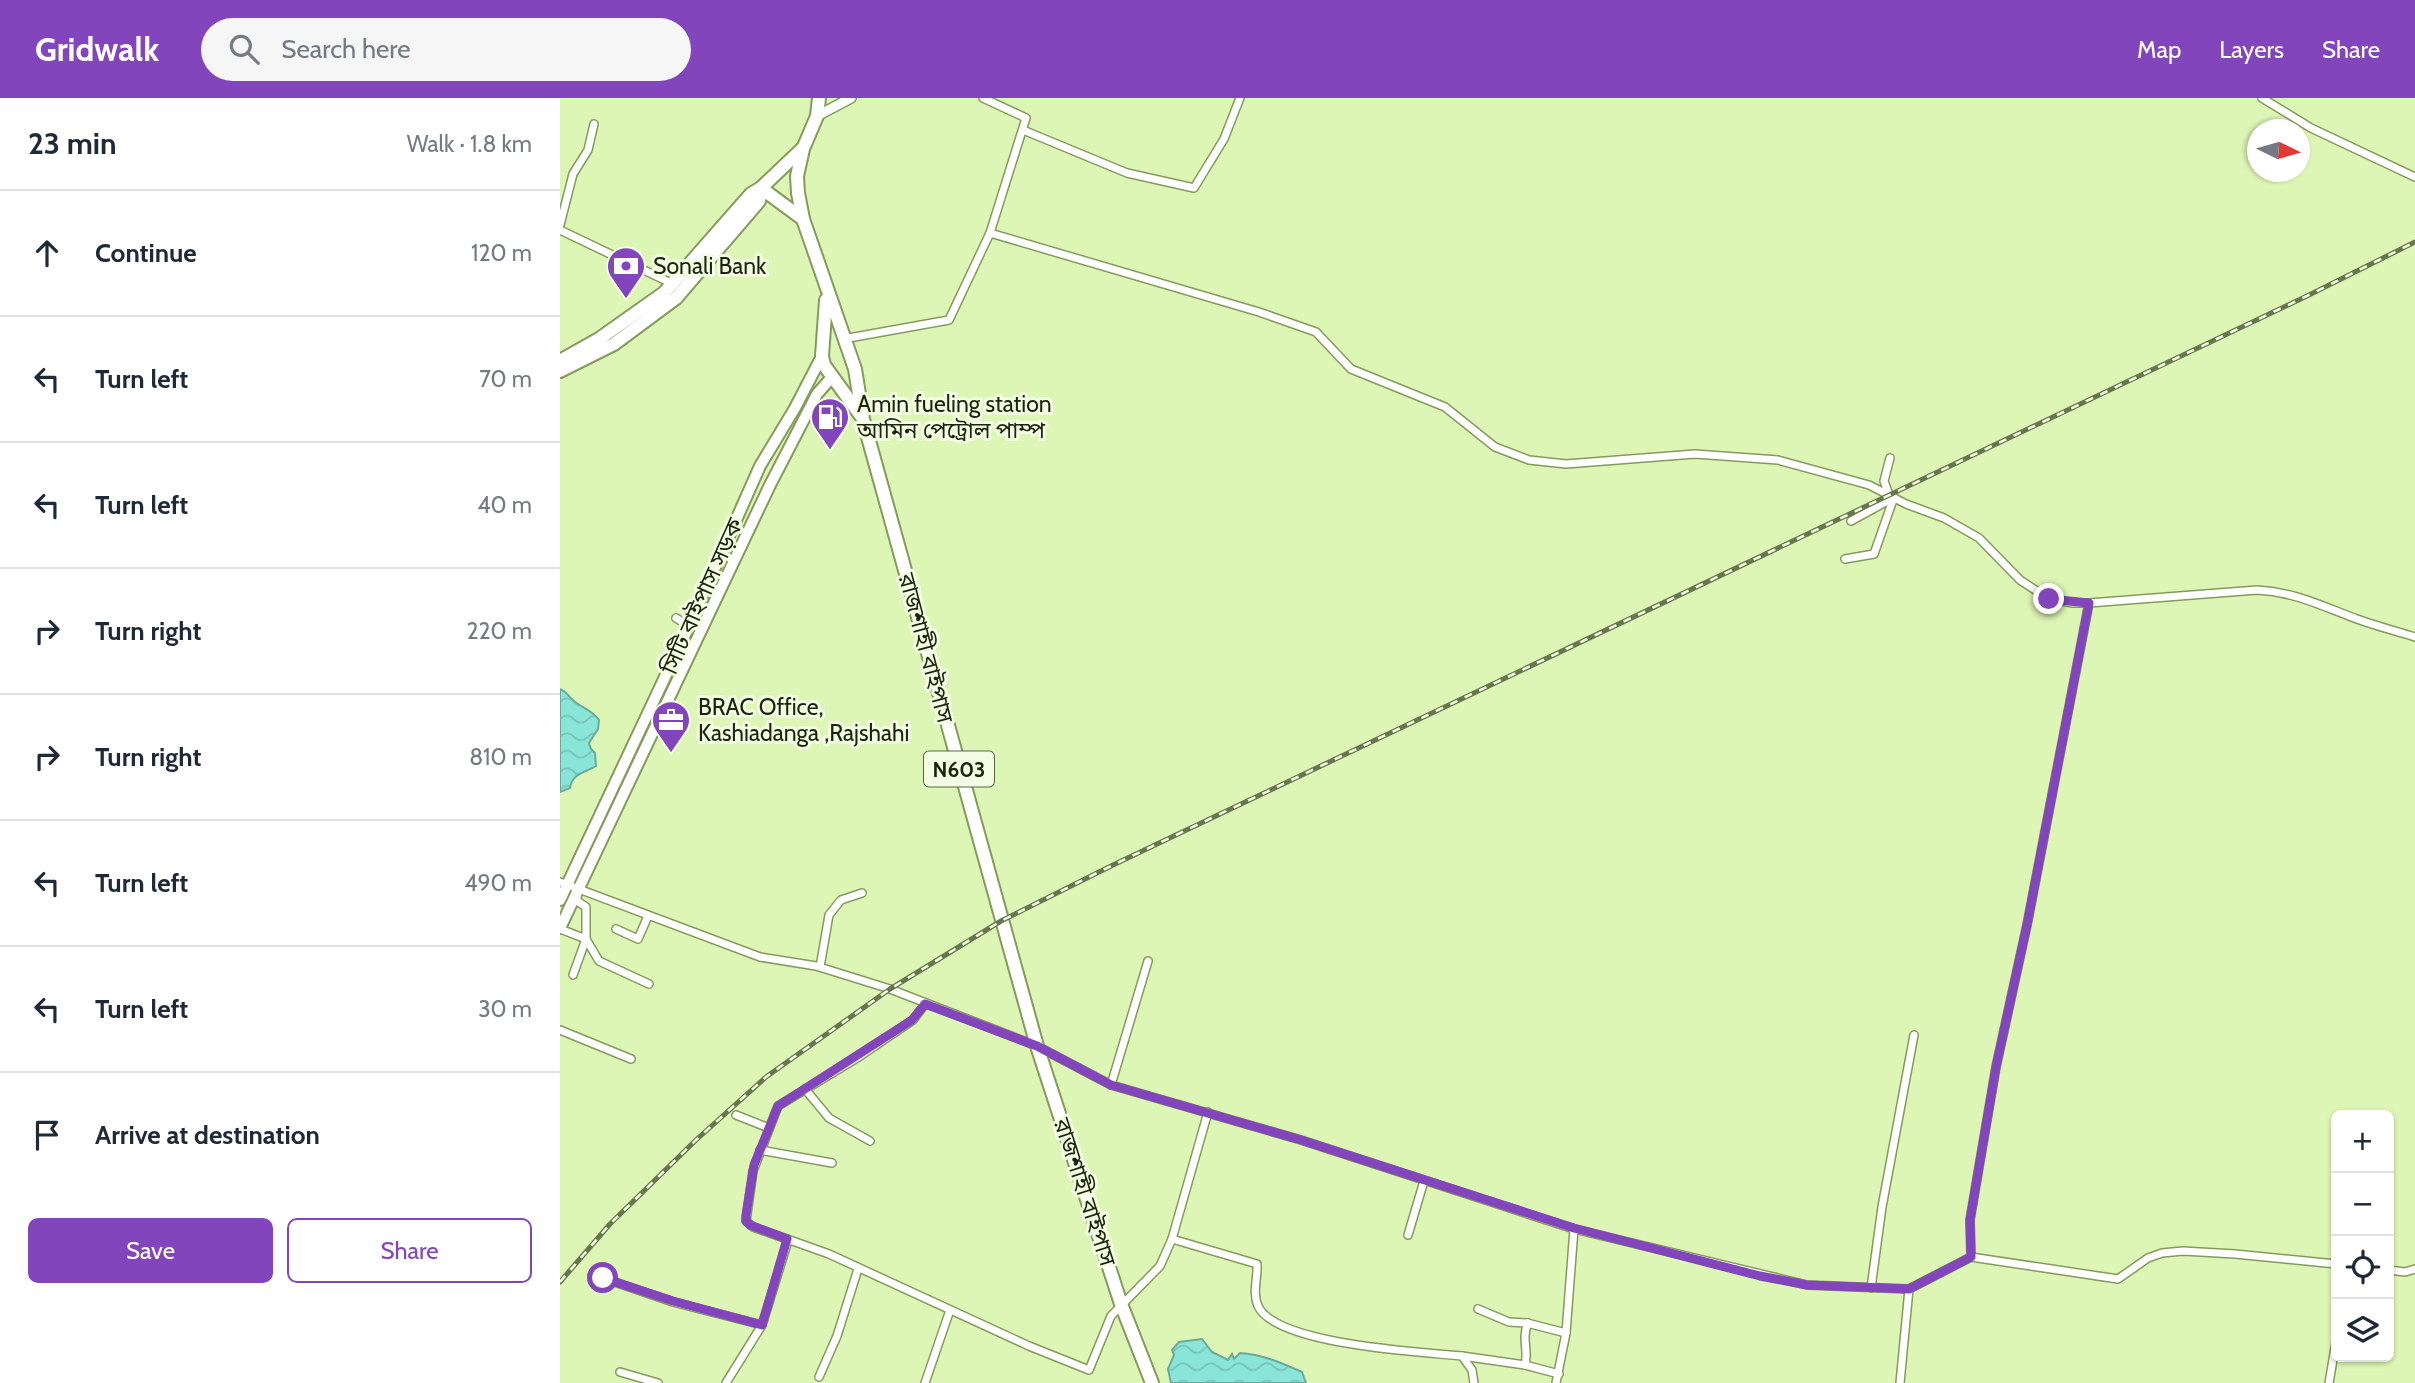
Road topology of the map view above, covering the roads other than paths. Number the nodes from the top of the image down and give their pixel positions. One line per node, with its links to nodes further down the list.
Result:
1 (819, 98): 6 (highway)
2 (851, 98): 6 (street)
3 (983, 98): 8 (street)
4 (1240, 98): 8 (street)
5 (2262, 98): 10 (street)
6 (817, 116): 9 (highway)
7 (594, 124): 13 (street)
8 (1023, 130): 14 (street)
9 (803, 149): 11 (highway); 12 (highway, রাজশাহী বাইপাস / N603)
10 (2415, 177)
11 (761, 188): 12 (highway); 15 (highway); 21 (highway)
12 (803, 219): 16 (highway, রাজশাহী বাইপাস / N603)
13 (560, 228): 15 (street)
14 (990, 233): 17 (street); 25 (street)
15 (673, 284): 19 (highway)
16 (826, 289): 17 (highway, রাজশাহী বাইপাস / N603); 18 (highway, সিটি বাইপাস সড়ক / N603)
17 (843, 339): 20 (highway, রাজশাহী বাইপাস / N603)
18 (822, 356): 22 (highway); 30 (main road, সিটি বাইপাস সড়ক)
19 (560, 361)
20 (855, 369): 22 (highway); 23 (highway, রাজশাহী বাইপাস / N603)
21 (560, 371)
22 (832, 377): 23 (highway); 32 (main road)
23 (863, 419): 46 (highway, রাজশাহী বাইপাস / N603)
24 (1890, 458): 25 (street)
25 (1891, 496): 26 (street); 27 (street); 28 (street)
26 (1851, 521)
27 (1845, 559)
28 (2089, 603): 31 (street); 61 (street)
29 (676, 618): 30 (street)
30 (690, 626): 32 (main road, সিটি বাইপাস সড়ক)
31 (2415, 636)
32 (568, 885): 34 (main road, সিটি বাইপাস সড়ক); 35 (street); 36 (main road); 38 (street)
33 (862, 893): 40 (street)
34 (560, 900)
35 (648, 916): 37 (street); 40 (street)
36 (560, 928): 38 (street)
37 (616, 929)
38 (586, 939): 41 (street); 42 (street)
39 (1148, 961): 48 (street)
40 (820, 967): 43 (street)
41 (573, 975)
42 (649, 984)
43 (925, 1004): 46 (street); 49 (street)
44 (560, 1030): 47 (street)
45 (1914, 1035): 67 (street)
46 (1037, 1046): 48 (street); 69 (highway, রাজশাহী বাইপাস / N603)
47 (631, 1059)
48 (1111, 1085): 50 (street)
49 (805, 1088): 52 (street); 53 (street)
50 (1208, 1112): 56 (street); 60 (street)
51 (736, 1115): 52 (street)
52 (769, 1128): 54 (street)
53 (870, 1140)
54 (760, 1150): 55 (street); 59 (street)
55 (832, 1163)
56 (1424, 1181): 57 (street); 58 (street)
57 (1574, 1228): 67 (street); 74 (street)
58 (1408, 1235)
59 (787, 1239): 63 (street); 73 (street)
60 (1171, 1239): 69 (street); 75 (street)
61 (1971, 1257): 62 (street); 68 (street)
62 (2331, 1264)
63 (859, 1269): 71 (street); 80 (street)
64 (2415, 1269): 65 (street)
65 (2394, 1271)
66 (603, 1278): 73 (street)
67 (1871, 1288): 68 (street)
68 (1909, 1289): 87 (street)
69 (1121, 1304): 71 (street); 84 (highway, রাজশাহী বাইপাস / N603)
70 (1478, 1309): 72 (street)
71 (950, 1310): 83 (street)
72 (1528, 1323): 74 (street); 77 (street)
73 (762, 1325): 82 (street)
74 (1566, 1333): 79 (street)
75 (1462, 1356): 77 (street); 85 (street)
76 (2333, 1362): 88 (street)
77 (1525, 1365): 79 (street)
78 (620, 1372): 81 (street)
79 (1559, 1374): 86 (street)
80 (819, 1377)
81 (658, 1383)
82 (726, 1383)
83 (925, 1383)
84 (1152, 1383)
85 (1474, 1383)
86 (1556, 1383)
87 (1900, 1383)
88 (2329, 1383)

